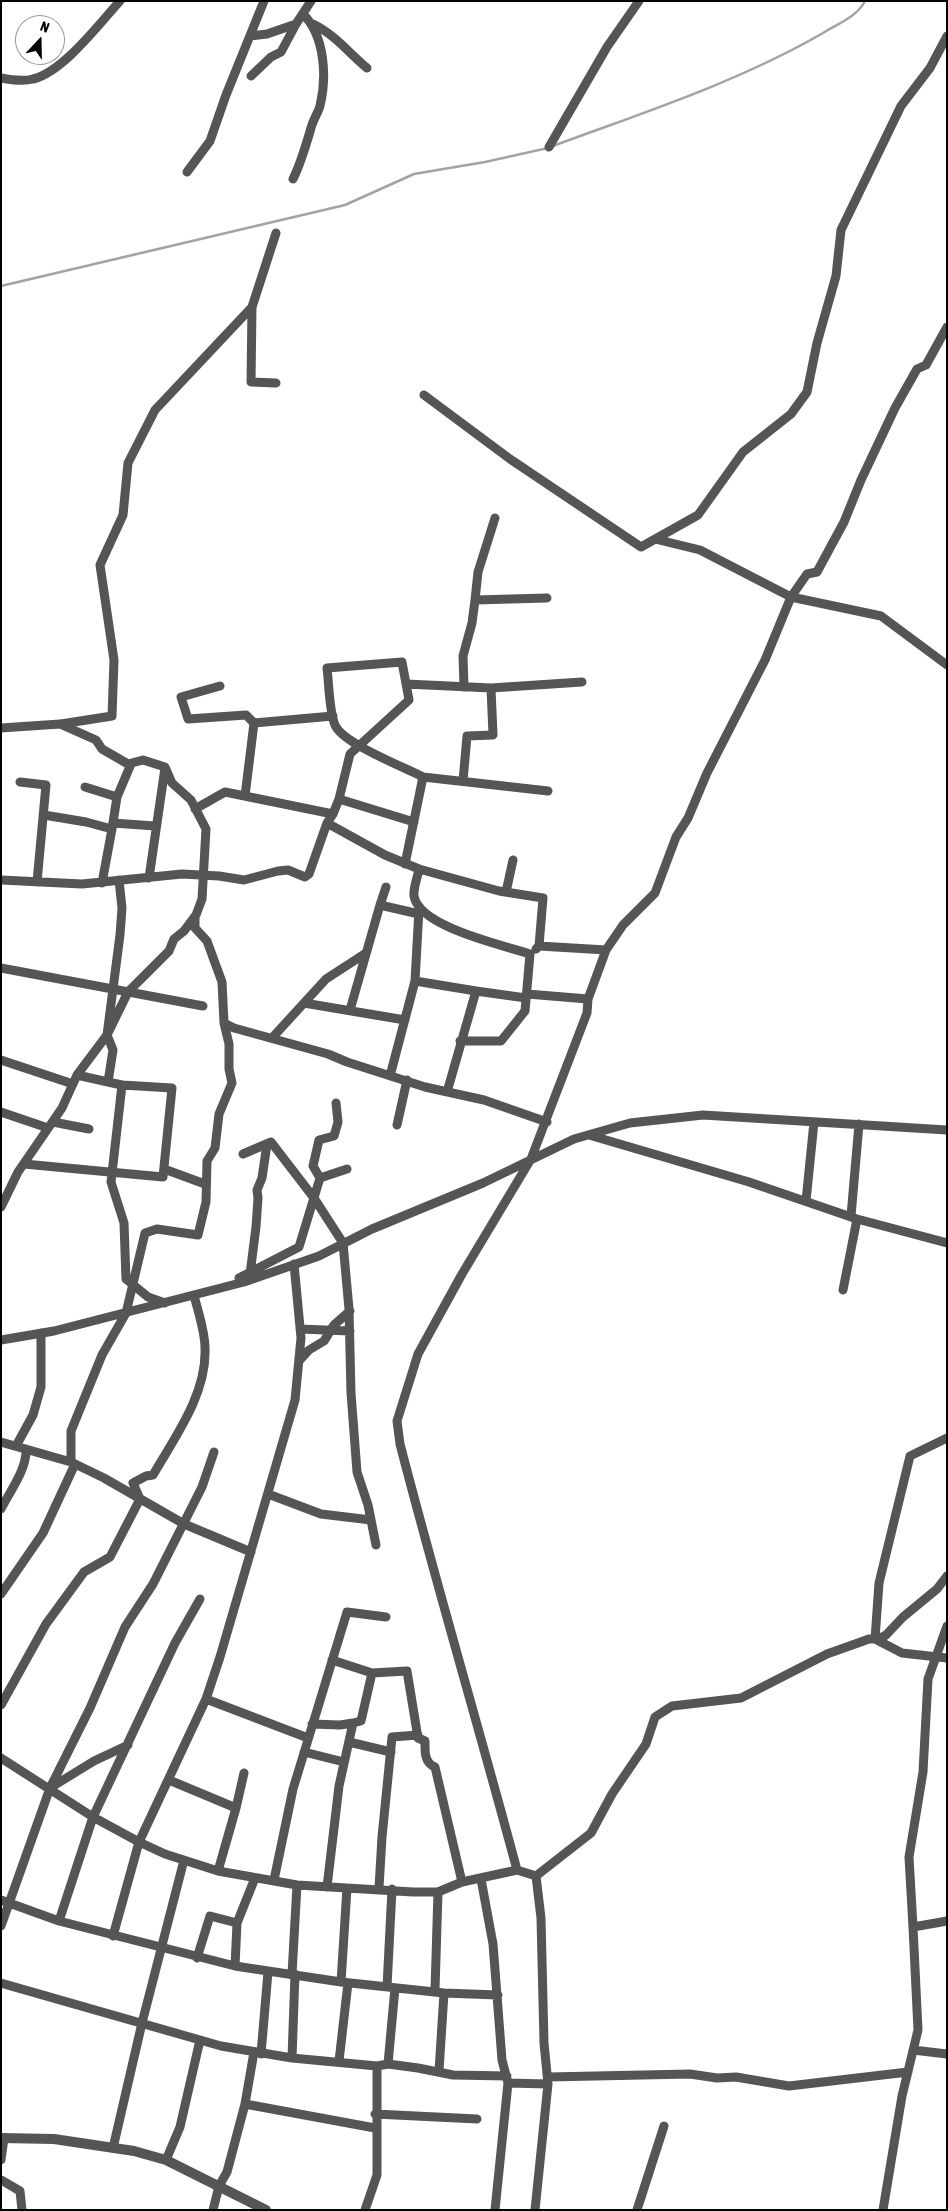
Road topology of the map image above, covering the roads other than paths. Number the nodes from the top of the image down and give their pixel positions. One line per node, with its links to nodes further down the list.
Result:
1 (120, 1): 12 (street)
2 (264, 1): 8 (street)
3 (311, 1): 5 (street)
4 (639, 1): 13 (street)
5 (303, 14): 6 (street); 7 (street)
6 (296, 24): 8 (street); 11 (street)
7 (313, 24): 10 (street); 15 (street)
8 (250, 36): 14 (street)
9 (947, 36): 22 (street)
10 (367, 68)
11 (250, 76)
12 (1, 78)
13 (549, 147)
14 (187, 172)
15 (293, 179)
16 (276, 233): 17 (street)
17 (252, 307): 19 (street); 34 (street)
18 (947, 327): 23 (street)
19 (276, 383)
20 (424, 395): 22 (street)
21 (495, 518): 25 (street)
22 (655, 539): 23 (street)
23 (791, 597): 26 (street); 69 (street)
24 (547, 598): 25 (street)
25 (475, 600): 30 (street)
26 (947, 665)
27 (582, 682): 31 (street)
28 (406, 684): 30 (street); 32 (street); 36 (street)
29 (220, 686): 33 (street)
30 (464, 687): 31 (street)
31 (491, 688): 40 (street)
32 (333, 716): 33 (street); 36 (street)
33 (254, 723): 44 (street)
34 (60, 724): 35 (street); 37 (street)
35 (1, 728)
36 (360, 745): 39 (street); 46 (street)
37 (131, 764): 38 (street); 45 (street)
38 (165, 768): 47 (street); 53 (street)
39 (423, 777): 40 (street); 50 (street)
40 (463, 781): 43 (street)
41 (20, 782): 49 (street)
42 (85, 787): 45 (street)
43 (548, 791)
44 (246, 796): 47 (street); 48 (street)
45 (117, 797): 52 (street)
46 (339, 799): 48 (street); 50 (street)
47 (195, 809): 57 (street)
48 (333, 814): 51 (street)
49 (44, 816): 52 (street); 61 (street)
50 (414, 822): 55 (street)
51 (327, 824): 55 (street); 57 (street)
52 (113, 826): 53 (street); 62 (street)
53 (156, 826): 58 (street)
54 (512, 860): 64 (street)
55 (405, 864): 56 (street)
56 (419, 869): 64 (street); 66 (street)
57 (202, 876): 58 (street); 67 (street)
58 (149, 878): 60 (street)
59 (1, 880): 61 (street)
60 (119, 880): 62 (street); 74 (street)
61 (37, 882): 62 (street)
62 (102, 883)
63 (386, 887): 65 (street)
64 (506, 892): 68 (street)
65 (380, 905): 66 (street); 70 (street)
66 (419, 910): 71 (street); 73 (street)
67 (195, 917): 76 (street); 83 (street)
68 (539, 946): 69 (street); 71 (street)
69 (606, 950): 78 (street)
70 (366, 953): 79 (street); 81 (street)
71 (530, 954): 77 (street)
72 (1, 968): 74 (street)
73 (415, 981): 75 (street); 82 (street)
74 (112, 990): 76 (street); 84 (street)
75 (476, 991): 77 (street); 86 (street)
76 (128, 992): 80 (street); 84 (street)
77 (526, 996): 78 (street); 86 (street)
78 (588, 999): 97 (street)
79 (304, 1003): 81 (street); 85 (street)
80 (203, 1006)
81 (350, 1010): 82 (street)
82 (405, 1020): 89 (street)
83 (224, 1023): 85 (street); 114 (street)
84 (107, 1035): 88 (street); 91 (street)
85 (272, 1038): 89 (street)
86 (460, 1041): 94 (street)
87 (1, 1060): 92 (street)
88 (77, 1075): 91 (street); 92 (street)
89 (390, 1076): 90 (street)
90 (407, 1080): 94 (street); 102 (street)
91 (108, 1082): 93 (street)
92 (73, 1084): 101 (street)
93 (122, 1084): 110 (street); 112 (street)
94 (447, 1092): 97 (street)
95 (336, 1103): 113 (street)
96 (1, 1112): 101 (street)
97 (547, 1122): 108 (street)
98 (814, 1122): 100 (street); 105 (street); 116 (street)
99 (947, 1122): 104 (street)
100 (860, 1124): 104 (street); 118 (street)
101 (51, 1125): 103 (street); 109 (street)
102 (396, 1125)
103 (89, 1129)
104 (942, 1130)
105 (589, 1134): 108 (street); 116 (street)
106 (267, 1144): 107 (street); 115 (street); 122 (street)
107 (244, 1154)
108 (531, 1159): 119 (street); 177 (street)
109 (24, 1164): 112 (street); 117 (street)
110 (164, 1169): 112 (street); 114 (street)
111 (347, 1169): 113 (street)
112 (113, 1173): 123 (street)
113 (320, 1178): 115 (street)
114 (205, 1184): 123 (street)
115 (314, 1198): 119 (street); 122 (street)
116 (806, 1202): 118 (street)
117 (1, 1207)
118 (854, 1217): 120 (street); 124 (street)
119 (344, 1243): 121 (street); 128 (street)
120 (947, 1243)
121 (294, 1264): 125 (street); 130 (street)
122 (250, 1274): 125 (street)
123 (132, 1284): 127 (street); 129 (street)
124 (843, 1290)
125 (207, 1292): 126 (street)
126 (194, 1295): 127 (street); 142 (street)
127 (165, 1303): 129 (street)
128 (350, 1311): 131 (street); 132 (street)
129 (126, 1313): 133 (street); 140 (street)
130 (300, 1329): 131 (street); 135 (street)
131 (331, 1331): 132 (street); 135 (street)
132 (350, 1331): 144 (street)
133 (41, 1333): 134 (street); 138 (street)
134 (1, 1340)
135 (299, 1361): 141 (street)
136 (947, 1438): 153 (street)
137 (1, 1442): 138 (street)
138 (21, 1447): 140 (street); 143 (street)
139 (214, 1452): 145 (street)
140 (73, 1463): 142 (street); 149 (street)
141 (268, 1494): 144 (street); 147 (street)
142 (140, 1499): 145 (street); 159 (street)
143 (1, 1509)
144 (371, 1520): 146 (street)
145 (184, 1524): 147 (street); 172 (street)
146 (376, 1545)
147 (251, 1552): 158 (street)
148 (947, 1576): 153 (street)
149 (1, 1594)
150 (200, 1598): 165 (street)
151 (386, 1617): 156 (street)
152 (947, 1626): 154 (street)
153 (875, 1639): 154 (street); 179 (street)
154 (935, 1658): 155 (street); 195 (street)
155 (947, 1658)
156 (332, 1660): 157 (street); 161 (street)
157 (372, 1673): 160 (street); 162 (street)
158 (206, 1699): 163 (street); 171 (street)
159 (1, 1705)
160 (353, 1723): 161 (street); 164 (street)
161 (312, 1724): 163 (street)
162 (418, 1735): 167 (street); 183 (street)
163 (308, 1738): 166 (street)
164 (349, 1742): 167 (street); 169 (street)
165 (128, 1744): 172 (street); 174 (street)
166 (304, 1752): 169 (street); 182 (street)
167 (391, 1752): 187 (street)
168 (1, 1758): 172 (street)
169 (344, 1762): 185 (street)
170 (244, 1773): 173 (street)
171 (169, 1780): 173 (street); 175 (street)
172 (50, 1788): 174 (street); 190 (street)
173 (236, 1808): 178 (street)
174 (93, 1817): 175 (street); 191 (street)
175 (139, 1842): 176 (street); 196 (street)
176 (184, 1860): 178 (street); 197 (street)
177 (517, 1870): 179 (street); 181 (street)
178 (218, 1872): 180 (street)
179 (536, 1876): 220 (street)
180 (255, 1878): 182 (street); 193 (street)
181 (481, 1879): 183 (street); 207 (street)
182 (274, 1880): 184 (street)
183 (462, 1882): 189 (street)
184 (297, 1885): 185 (street); 201 (street)
185 (326, 1887): 186 (street)
186 (347, 1888): 187 (street); 203 (street)
187 (379, 1888): 188 (street)
188 (392, 1889): 189 (street); 204 (street)
189 (438, 1892): 205 (street)
190 (5, 1901): 191 (street); 194 (street)
191 (59, 1921): 196 (street)
192 (947, 1921): 195 (street)
193 (237, 1923): 198 (street); 199 (street)
194 (1, 1926)
195 (913, 1927): 210 (street)
196 (113, 1936): 197 (street)
197 (161, 1948): 198 (street); 208 (street)
198 (196, 1958): 199 (street)
199 (235, 1966): 200 (street)
200 (268, 1972): 201 (street); 211 (street)
201 (293, 1974): 203 (street); 213 (street)
202 (1, 1983): 208 (street)
203 (344, 1983): 204 (street); 214 (street)
204 (391, 1987): 205 (street); 215 (street)
205 (434, 1990): 206 (street)
206 (444, 1992): 207 (street); 217 (street)
207 (498, 1995): 219 (street)
208 (142, 2024): 209 (street); 227 (street)
209 (200, 2040): 211 (street); 229 (street)
210 (913, 2050): 212 (street); 218 (street)
211 (257, 2053): 213 (street); 221 (street)
212 (947, 2054)
213 (292, 2058): 214 (street)
214 (339, 2061): 216 (street)
215 (388, 2064): 216 (street); 217 (street)
216 (377, 2066): 222 (street)
217 (439, 2071): 219 (street)
218 (908, 2072): 220 (street); 239 (street)
219 (507, 2079): 220 (street); 236 (street)
220 (548, 2081): 237 (street)
221 (245, 2104): 225 (street); 231 (street)
222 (375, 2114): 223 (street); 225 (street)
223 (477, 2119)
224 (664, 2126): 238 (street)
225 (375, 2128): 235 (street)
226 (2, 2138): 227 (street); 228 (street)
227 (113, 2148): 229 (street)
228 (1, 2160)
229 (166, 2160): 231 (street)
230 (1, 2180): 232 (street)
231 (219, 2186): 233 (street); 234 (street)
232 (22, 2210)
233 (213, 2210)
234 (266, 2210)
235 (365, 2210)
236 (495, 2210)
237 (535, 2210)
238 (637, 2210)
239 (883, 2210)

